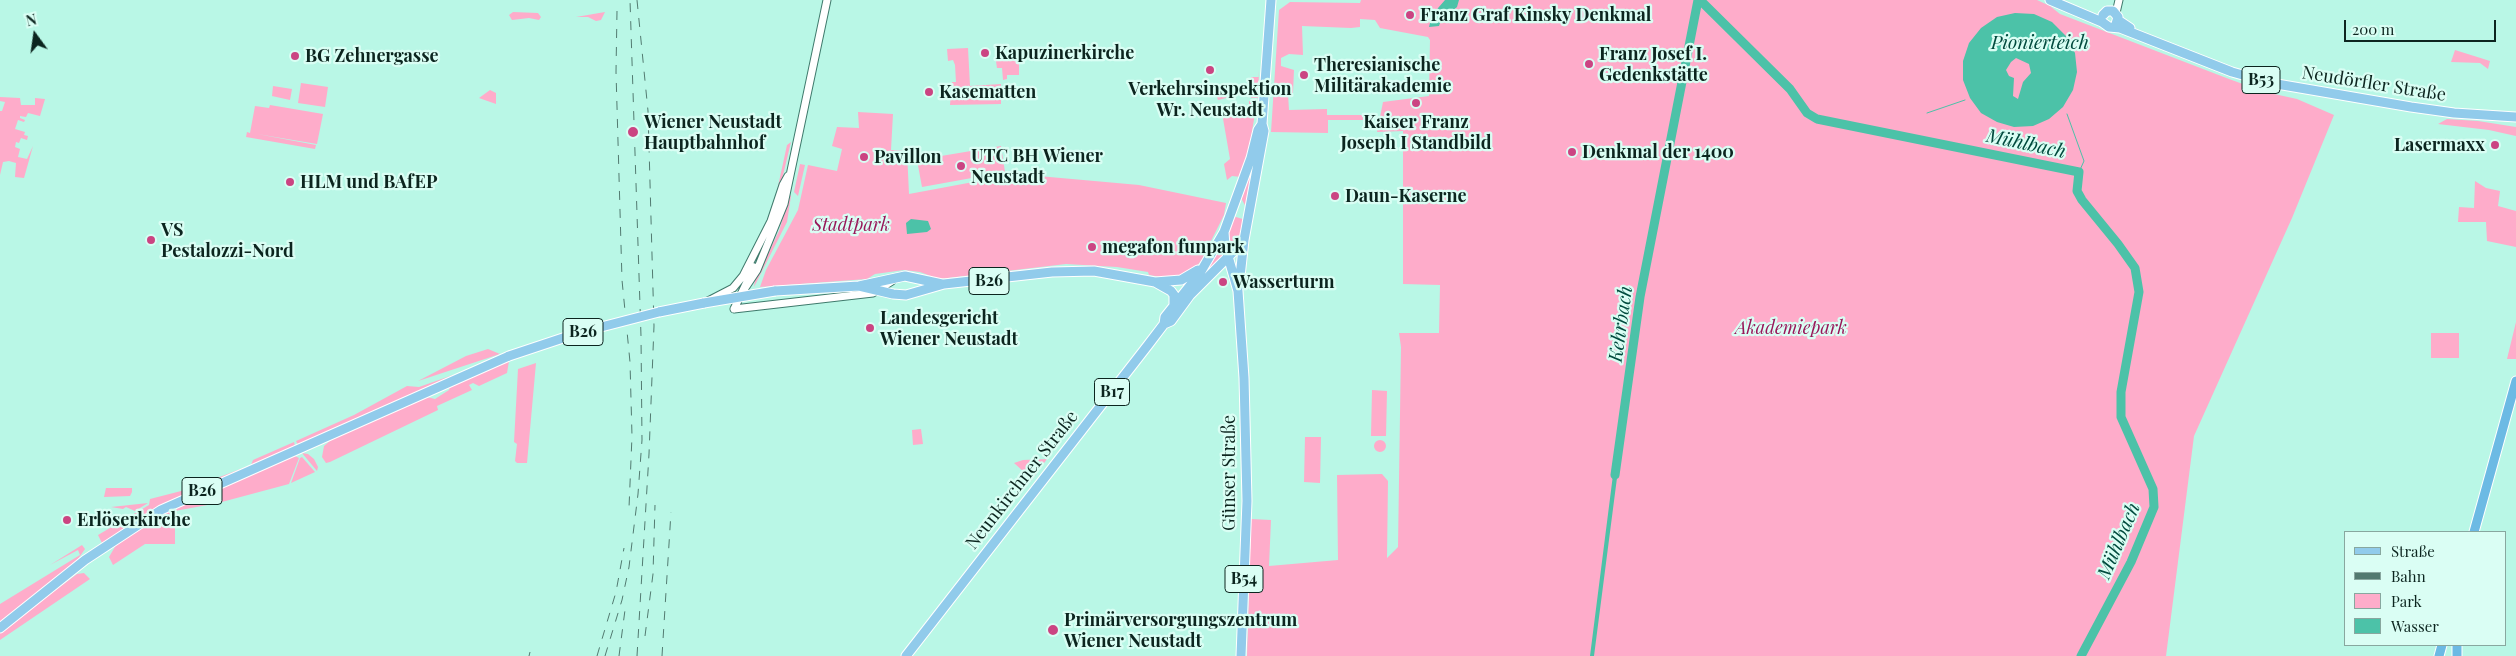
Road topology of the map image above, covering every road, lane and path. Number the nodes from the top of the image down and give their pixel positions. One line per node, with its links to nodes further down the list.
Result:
1 (827, 0): 8 (street)
2 (1271, 0): 7 (main road, B17)
3 (2050, 0): 5 (main road, Neudörfler Straße / B53)
4 (2118, 0): 5 (street)
5 (2110, 18): 6 (main road, Neudörfler Straße / B53)
6 (2516, 117)
7 (1262, 124): 9 (main road, B17); 10 (main road, B17)
8 (791, 171): 22 (street); 28 (street, bridge)
9 (1229, 219): 10 (main road); 11 (main road, B17)
10 (1247, 227): 12 (main road, B17)
11 (1224, 232): 13 (main road); 14 (main road, Neunkirchner Straße / B17)
12 (1244, 240): 13 (main road); 26 (main road, B54)
13 (1229, 256): 15 (main road); 16 (main road, B54)
14 (1202, 268): 19 (main road, B26); 25 (main road, Neunkirchner Straße / B17)
15 (1215, 268): 16 (main road); 25 (main road, B26)
16 (1234, 273): 26 (main road, B54)
17 (910, 276): 18 (main road, B26); 20 (main road, B26); 27 (main road)
18 (896, 277): 23 (main road, B26); 24 (street)
19 (1181, 280): 21 (main road, B26); 25 (main road)
20 (944, 284): 21 (main road, B26); 27 (main road, B26)
21 (1158, 284): 25 (main road, B26); 29 (main road)
22 (748, 286): 30 (street); 30 (street)
23 (859, 286): 24 (main road, B26); 28 (main road, B26, bridge)
24 (879, 289): 27 (main road, B26); 30 (street)
25 (1189, 291): 29 (main road, Neunkirchner Straße / B17); 31 (main road, Neunkirchner Straße / B17)
26 (1238, 291): 36 (main road, Günser Straße / B54)
27 (912, 294)
28 (704, 303): 34 (main road, B26, bridge)
29 (1174, 304): 31 (main road, Neunkirchner Straße / B17)
30 (764, 306)
31 (1164, 324): 35 (main road, Neunkirchner Straße / B17)
32 (2516, 381): 33 (highway)
33 (2476, 531)
34 (0, 628)
35 (906, 656)
36 (1241, 656)

